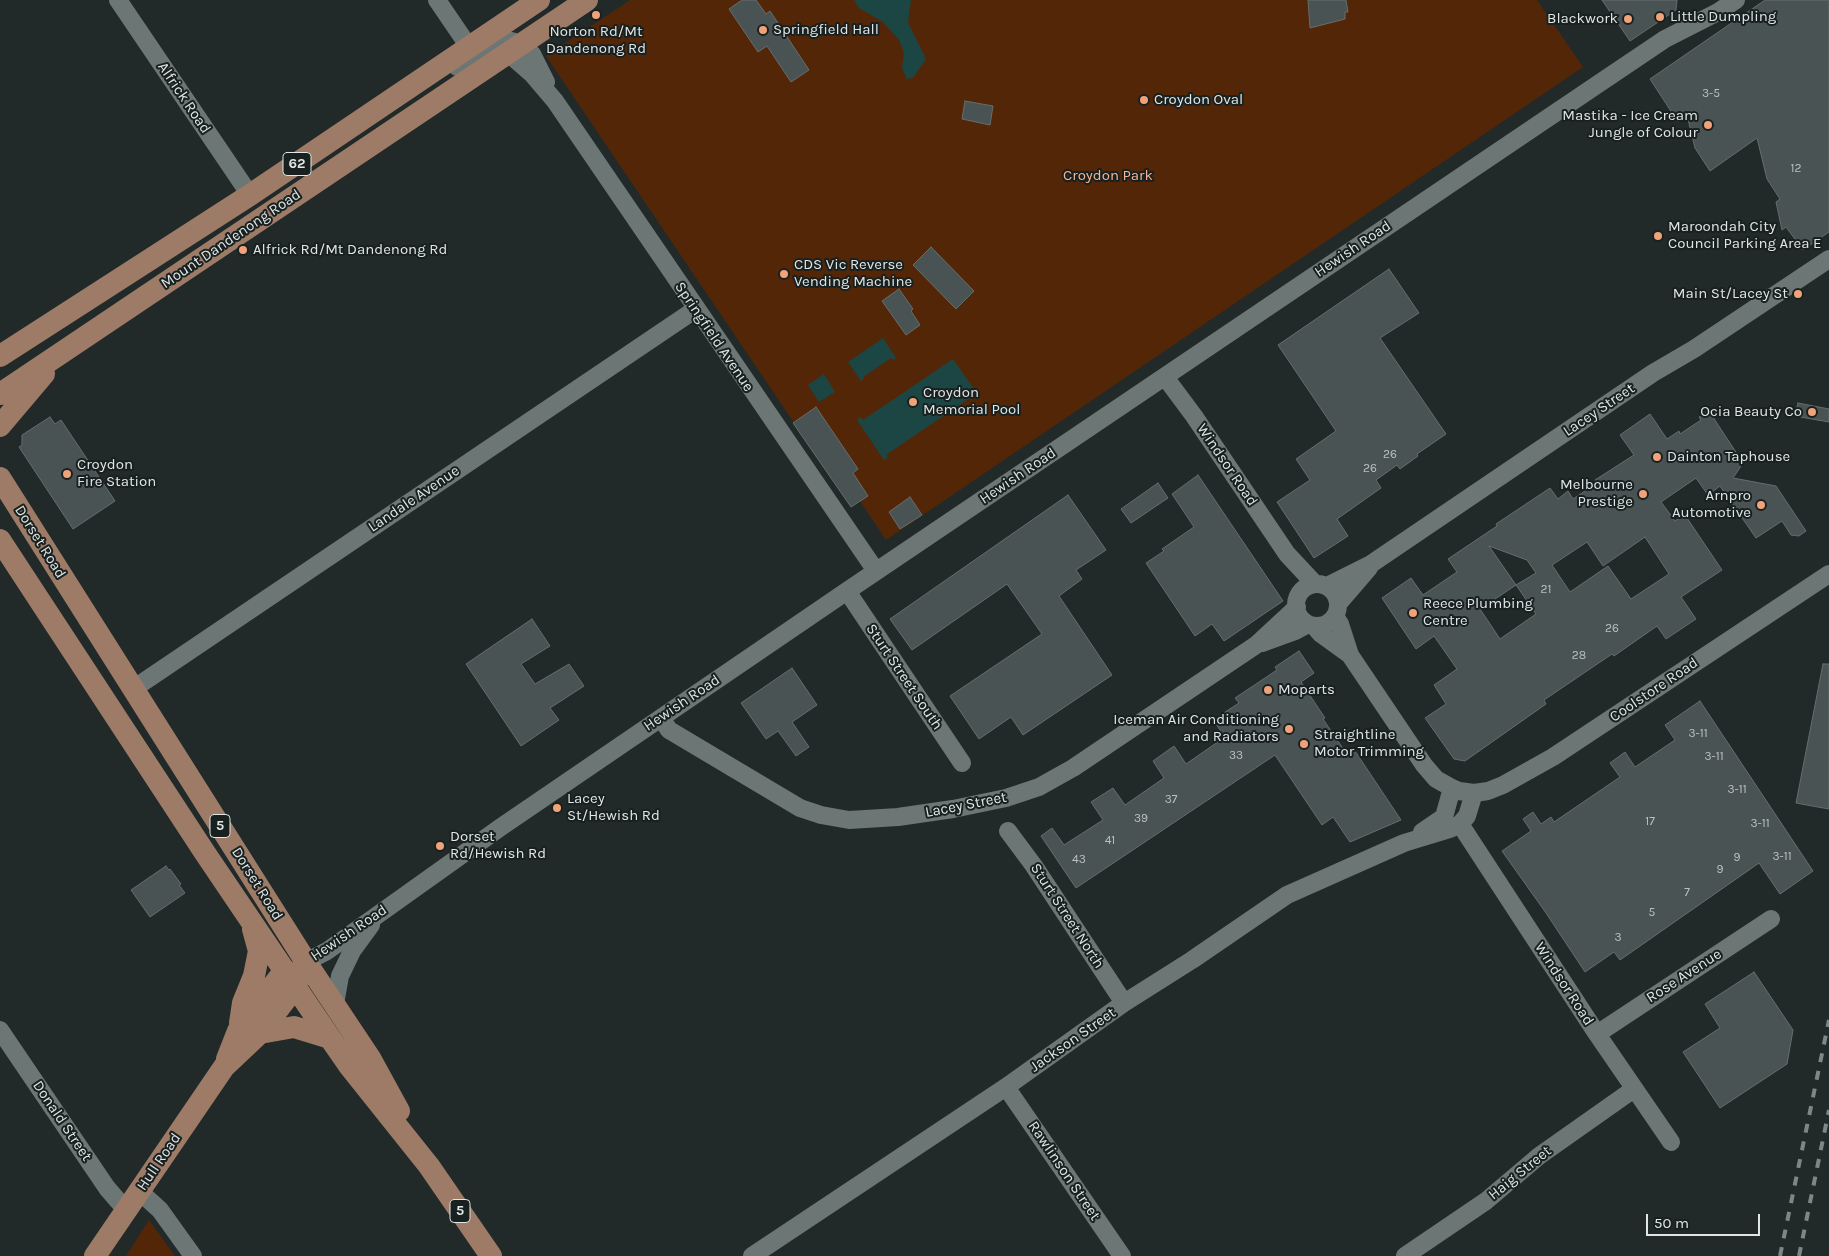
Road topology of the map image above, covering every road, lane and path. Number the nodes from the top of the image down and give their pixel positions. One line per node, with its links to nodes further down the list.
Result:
1 (118, 0): 9 (street, Alfrick Road)
2 (436, 0): 6 (street)
3 (539, 0): 6 (main road, Mount Dandenong Road / 62)
4 (587, 0): 7 (main road, Mount Dandenong Road / 62)
5 (1736, 0): 15 (street, Hewish Road)
6 (469, 47): 8 (main road, Mount Dandenong Road / 62)
7 (515, 49): 8 (street); 10 (main road, Mount Dandenong Road / 62); 12 (street, Springfield Avenue)
8 (394, 98): 9 (main road, Mount Dandenong Road / 62)
9 (250, 195): 10 (main road); 13 (main road, Mount Dandenong Road / 62)
10 (264, 217): 14 (main road, Mount Dandenong Road / 62)
11 (1829, 259): 21 (street, Lacey Street)
12 (696, 309): 22 (street, Springfield Avenue); 31 (street, Landale Avenue)
13 (0, 356)
14 (59, 356): 16 (main road, Mount Dandenong Road / 62); 17 (main road)
15 (1165, 377): 20 (street, Windsor Road); 22 (street, Hewish Road)
16 (0, 394)
17 (0, 426)
18 (0, 478): 31 (main road, Dorset Road / 5)
19 (0, 540): 41 (main road, Dorset Road / 5)
20 (1287, 554): 24 (street, Windsor Road); 26 (street, Windsor Road)
21 (1371, 564): 24 (street, Lacey Street); 27 (street, Lacey Street)
22 (876, 572): 25 (street, Hewish Road)
23 (1829, 574): 35 (street, Coolstore Road)
24 (1321, 585): 26 (street); 27 (street)
25 (847, 591): 32 (street, Hewish Road); 33 (street, Sturt Street South)
26 (1297, 602): 28 (street); 29 (street, Lacey Street)
27 (1337, 610): 28 (street); 30 (street)
28 (1311, 625): 29 (street, Lacey Street); 30 (street)
29 (1256, 645): 32 (street, Lacey Street)
30 (1350, 655): 34 (street)
31 (133, 690): 42 (main road, Dorset Road / 5)
32 (661, 718): 39 (street, Hewish Road)
33 (962, 763)
34 (1452, 788): 35 (street); 38 (street)
35 (1474, 793): 36 (street)
36 (1460, 824): 38 (street); 48 (street, Windsor Road)
37 (1008, 830): 44 (street, Sturt Street North)
38 (1404, 843): 44 (street, Jackson Street)
39 (384, 909): 42 (street, Hewish Road); 45 (street)
40 (1771, 919): 48 (street, Rose Avenue)
41 (250, 921): 43 (main road, Dorset Road / 5); 47 (main road)
42 (306, 962): 43 (main road); 45 (main road, Dorset Road / 5)
43 (290, 978): 47 (main road, Hull Road); 49 (main road, Dorset Road / 5)
44 (1124, 1003): 50 (street, Jackson Street)
45 (335, 1004): 53 (main road, Dorset Road / 5)
46 (0, 1030): 55 (street, Donald Street)
47 (249, 1032): 49 (main road); 54 (main road, Hull Road)
48 (1597, 1034): 51 (street, Windsor Road)
49 (330, 1038): 53 (main road, Dorset Road / 5)
50 (1006, 1086): 59 (street, Jackson Street); 60 (street, Rawlinson Street)
51 (1634, 1089): 52 (street, Windsor Road); 61 (street, Haig Street)
52 (1671, 1142)
53 (430, 1166): 58 (main road, Dorset Road / 5)
54 (139, 1191): 55 (main road, Hull Road); 57 (street)
55 (126, 1210): 56 (main road, Hull Road)
56 (95, 1256)
57 (193, 1256)
58 (491, 1256)
59 (752, 1256)
60 (1122, 1256)
61 (1405, 1256)

